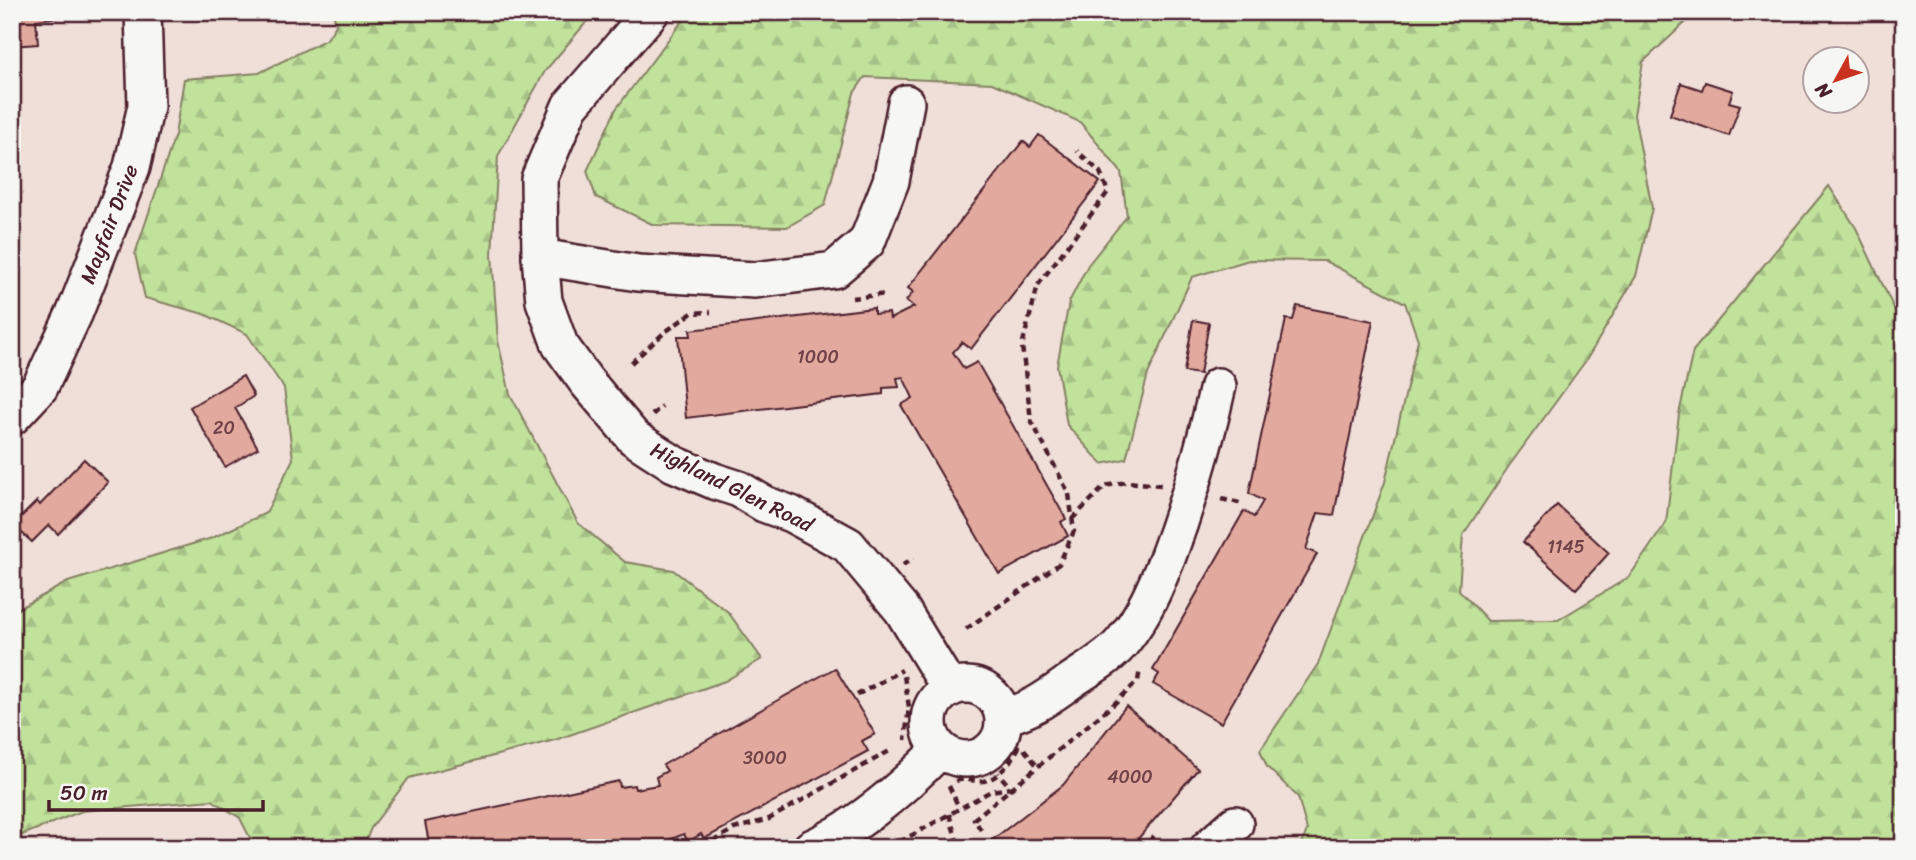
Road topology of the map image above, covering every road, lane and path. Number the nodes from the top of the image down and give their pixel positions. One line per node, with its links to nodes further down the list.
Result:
1 (142, 12): 7 (street, Mayfair Drive)
2 (651, 12): 5 (street, Highland Glen Road)
3 (906, 103): 5 (street)
4 (1077, 151): 9 (path)
5 (540, 257): 13 (street, Highland Glen Road)
6 (1218, 386): 15 (street)
7 (12, 416)
8 (1172, 486): 9 (path)
9 (1072, 520): 10 (path)
10 (966, 629)
11 (901, 662): 12 (path)
12 (902, 670): 14 (path); 16 (path)
13 (950, 689): 15 (street); 18 (street)
14 (857, 695)
15 (1003, 717): 18 (street)
16 (905, 743)
17 (894, 749): 25 (path)
18 (941, 749): 26 (street)
19 (1038, 766): 20 (path)
20 (998, 773): 21 (path); 21 (path)
21 (959, 808): 22 (path)
22 (949, 814): 27 (path); 28 (path)
23 (1235, 824): 30 (street)
24 (1154, 836): 29 (path)
25 (702, 848)
26 (811, 848)
27 (889, 848)
28 (959, 848)
29 (1142, 848)
30 (1208, 848)

